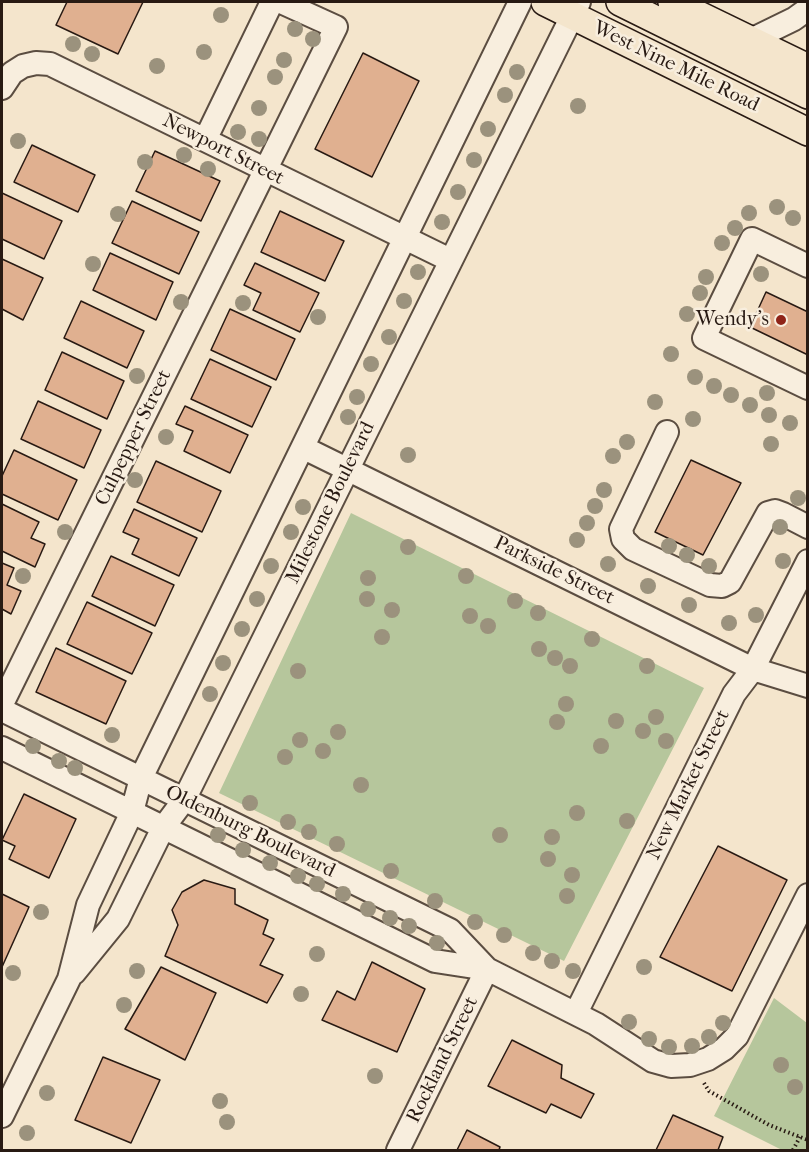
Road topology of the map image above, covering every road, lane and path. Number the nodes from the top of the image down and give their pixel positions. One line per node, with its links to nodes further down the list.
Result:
1 (272, 2): 14 (street)
2 (282, 2): 15 (street, Culpepper Street)
3 (520, 2): 16 (street, Milestone Boulevard)
4 (545, 2): 7 (main road, West Nine Mile Road)
5 (620, 2): 12 (main road)
6 (672, 2): 9 (main road)
7 (576, 8): 13 (main road, West Nine Mile Road); 17 (street, Milestone Boulevard)
8 (807, 9): 9 (street)
9 (751, 40): 10 (main road)
10 (807, 68)
11 (2, 88): 14 (street, Newport Street)
12 (807, 95)
13 (807, 132)
14 (204, 140): 15 (street, Newport Street)
15 (266, 172): 16 (street, Newport Street); 27 (street, Culpepper Street)
16 (406, 239): 17 (street, Newport Street); 21 (street, Milestone Boulevard)
17 (450, 260): 22 (street, Milestone Boulevard)
18 (807, 266): 19 (street)
19 (807, 388)
20 (667, 432): 23 (street)
21 (304, 448): 22 (street, Parkside Street); 30 (street, Milestone Boulevard)
22 (347, 469): 25 (street, Parkside Street); 31 (street, Milestone Boulevard)
23 (807, 527)
24 (807, 561): 25 (street, New Market Street)
25 (753, 669): 26 (street, Parkside Street); 37 (street, New Market Street)
26 (807, 686)
27 (2, 704)
28 (2, 710): 30 (street, Oldenburg Boulevard)
29 (2, 748): 32 (street, Oldenburg Boulevard)
30 (141, 778): 31 (street, Oldenburg Boulevard); 32 (street, Milestone Boulevard)
31 (184, 800): 33 (street, Milestone Boulevard); 35 (street, Oldenburg Boulevard)
32 (132, 812): 33 (street, Oldenburg Boulevard); 36 (street, Milestone Boulevard)
33 (163, 828): 35 (street, Oldenburg Boulevard); 36 (street, Milestone Boulevard)
34 (807, 895): 38 (street, Oldenburg Boulevard)
35 (487, 969): 37 (street, Oldenburg Boulevard); 42 (street, Rockland Street)
36 (69, 979): 39 (street, Milestone Boulevard)
37 (576, 1013): 38 (street, Oldenburg Boulevard)
38 (690, 1065): 40 (path)
39 (2, 1116)
40 (800, 1137): 41 (path); 43 (path)
41 (807, 1140)
42 (398, 1150)
43 (793, 1150)

